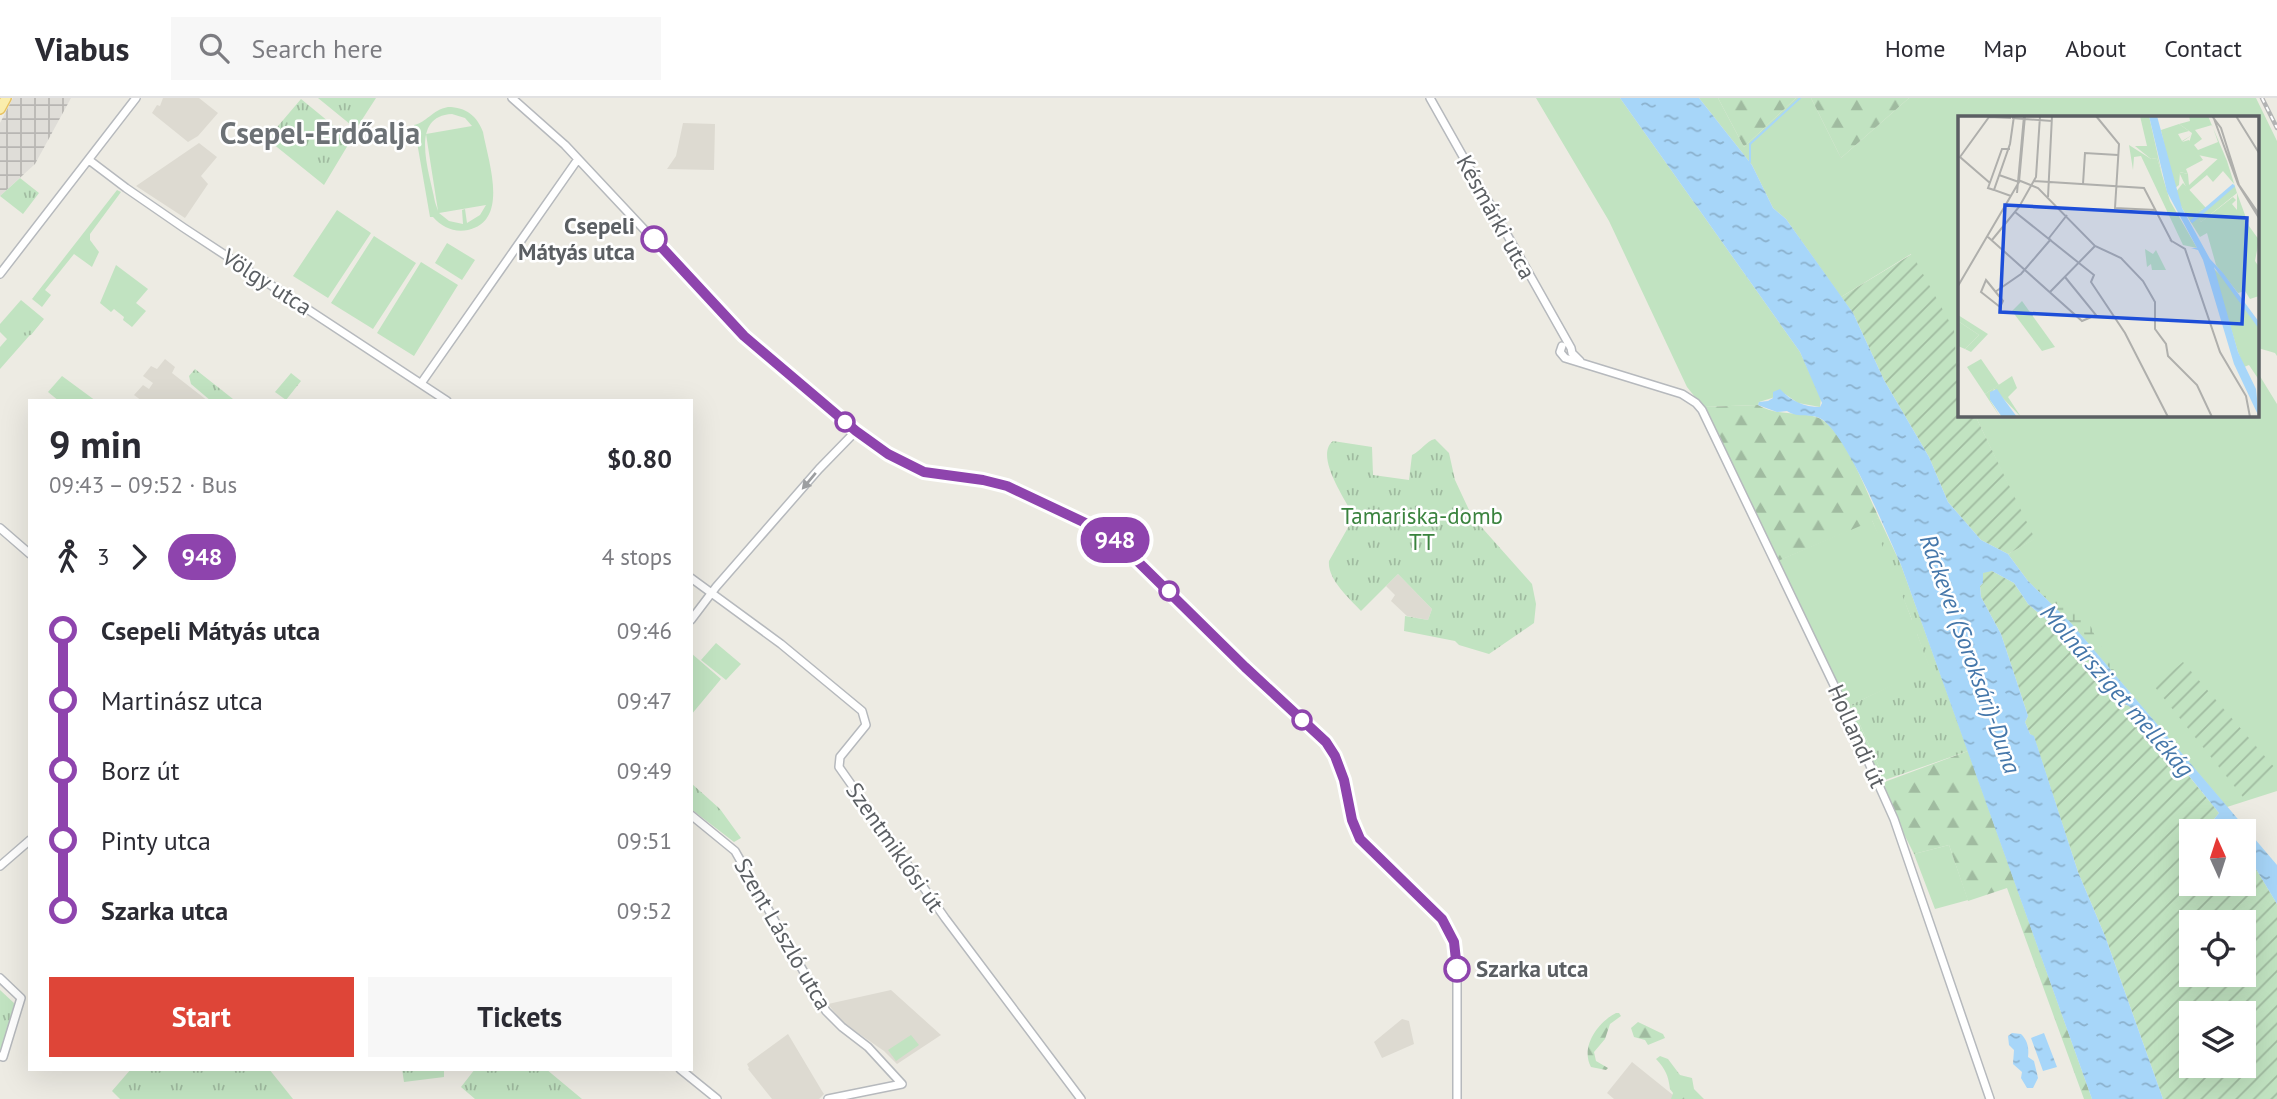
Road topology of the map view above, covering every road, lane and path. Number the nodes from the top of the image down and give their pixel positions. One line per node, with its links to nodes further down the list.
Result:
1 (6, 98): 5 (main road)
2 (136, 98): 7 (street)
3 (512, 98): 6 (street)
4 (1430, 98): 10 (street, Késmárki utca)
5 (0, 109)
6 (578, 159): 9 (street); 12 (street)
7 (89, 160): 8 (street); 9 (street, Völgy utca)
8 (0, 274)
9 (422, 383): 11 (street, Völgy utca)
10 (1682, 394): 30 (street, Hollandi út)
11 (442, 399)
12 (856, 431): 16 (street, one-way to 16); 29 (street)
13 (0, 528): 14 (street)
14 (28, 552)
15 (693, 579): 16 (street)
16 (712, 593): 17 (street); 28 (street, Szentmiklósi út)
17 (693, 617)
18 (693, 817): 24 (street, Szent László utca)
19 (28, 842): 20 (street)
20 (0, 866)
21 (0, 978): 22 (street)
22 (1, 1057)
23 (682, 1071): 26 (street)
24 (895, 1076): 25 (street); 25 (street, Szent László utca)
25 (879, 1088): 27 (street)
26 (717, 1099)
27 (828, 1099)
28 (1081, 1099)
29 (1457, 1099)
30 (1990, 1099)

